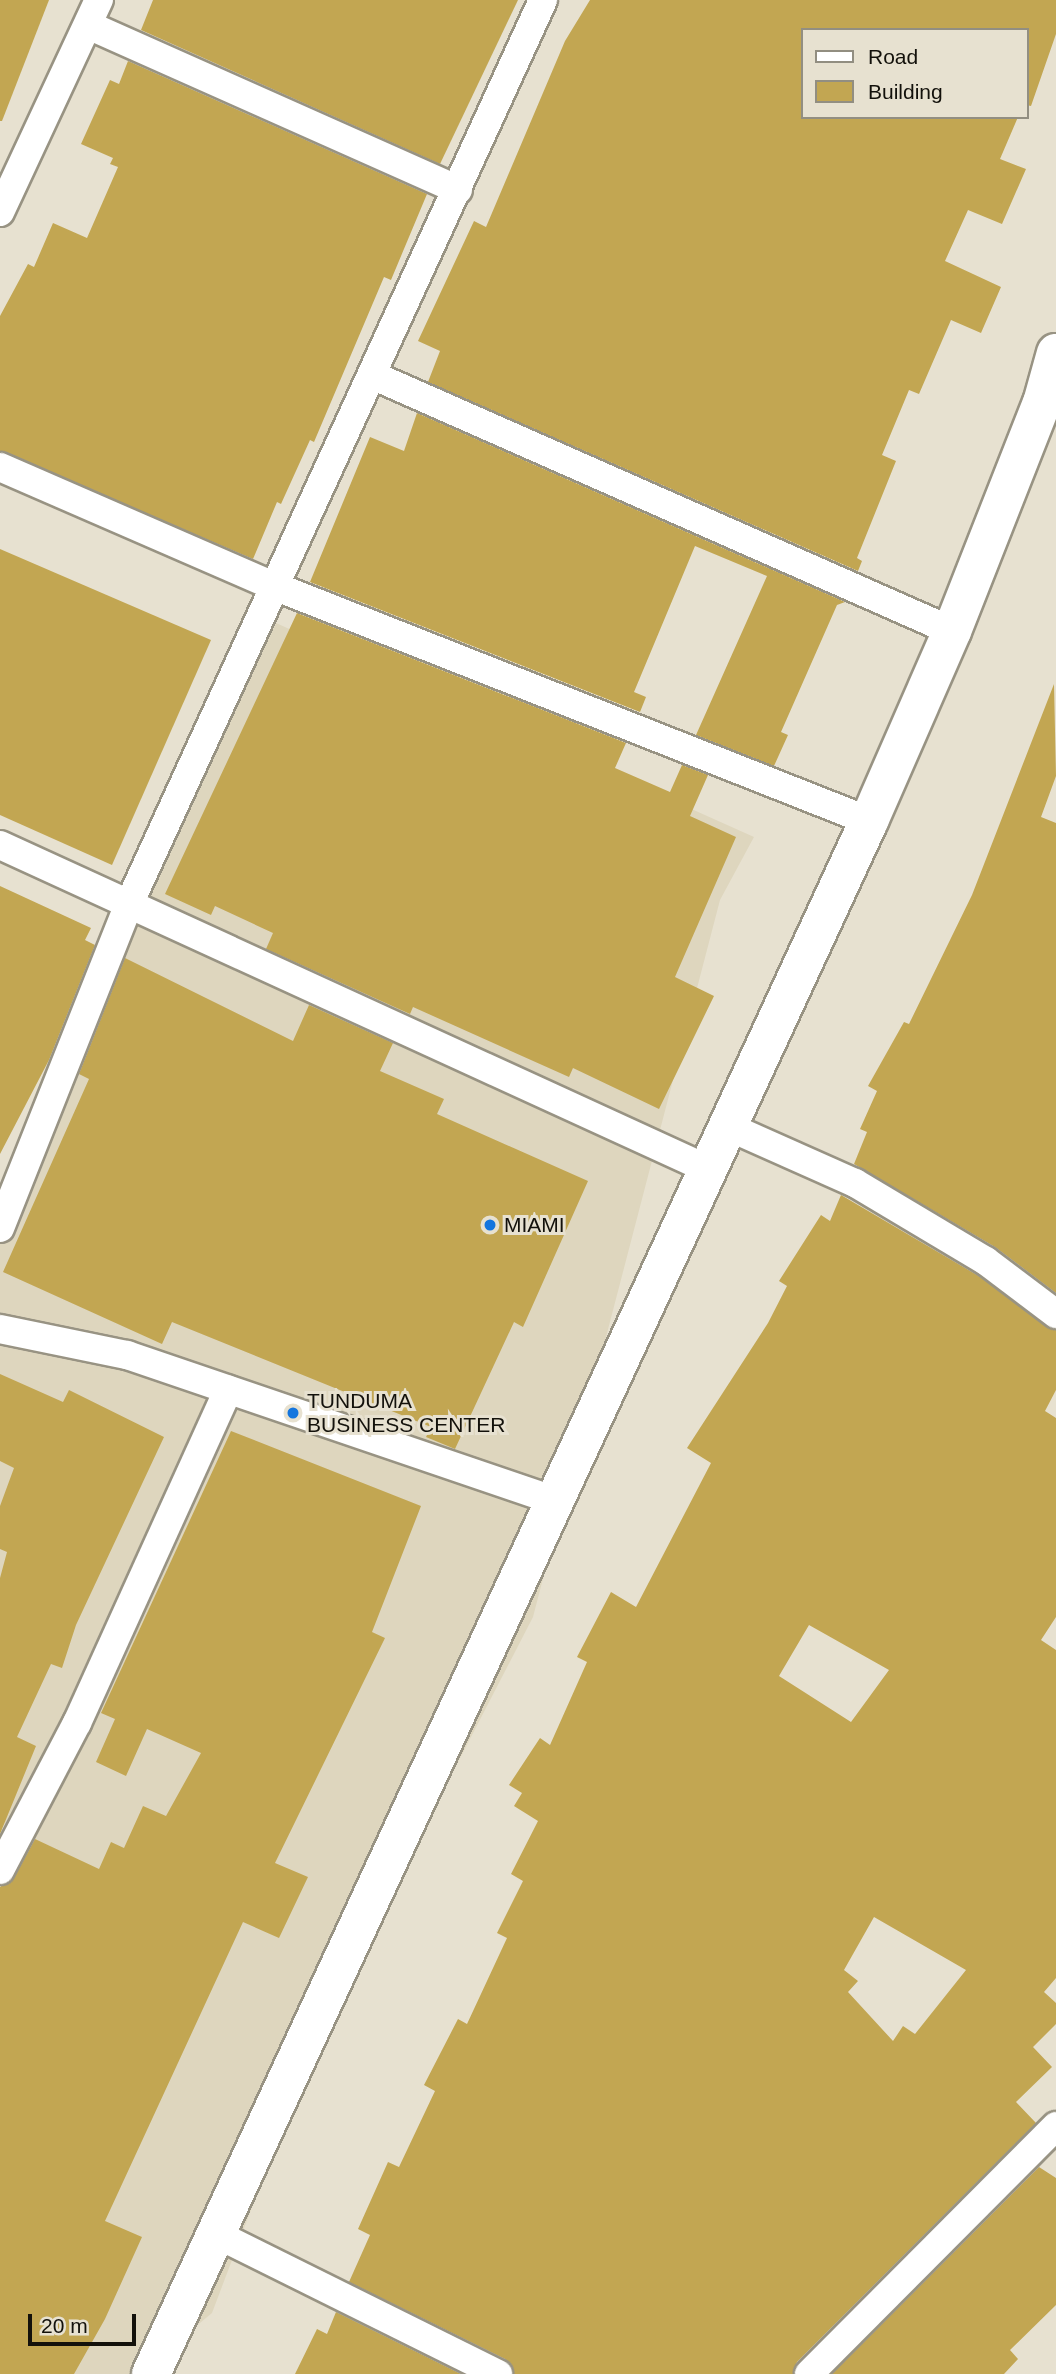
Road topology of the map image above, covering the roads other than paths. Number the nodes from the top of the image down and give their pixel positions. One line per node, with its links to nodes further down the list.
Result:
1 (543, 0): 3 (street)
2 (93, 13): 3 (street); 4 (street)
3 (458, 190): 6 (street)
4 (0, 212)
5 (1056, 353): 9 (highway)
6 (372, 375): 8 (street); 9 (street)
7 (0, 467): 8 (street)
8 (274, 586): 10 (street); 12 (street)
9 (952, 631): 10 (highway)
10 (869, 821): 13 (highway)
11 (0, 845): 12 (street)
12 (129, 904): 14 (street); 15 (street)
13 (729, 1127): 14 (highway); 16 (street)
14 (710, 1170): 19 (highway)
15 (0, 1228)
16 (1056, 1314)
17 (0, 1329): 18 (street)
18 (228, 1390): 19 (street); 20 (street)
19 (556, 1501): 22 (highway)
20 (0, 1870)
21 (1056, 2126): 25 (street)
22 (216, 2234): 23 (highway); 24 (street)
23 (151, 2374)
24 (498, 2374)
25 (810, 2374)

